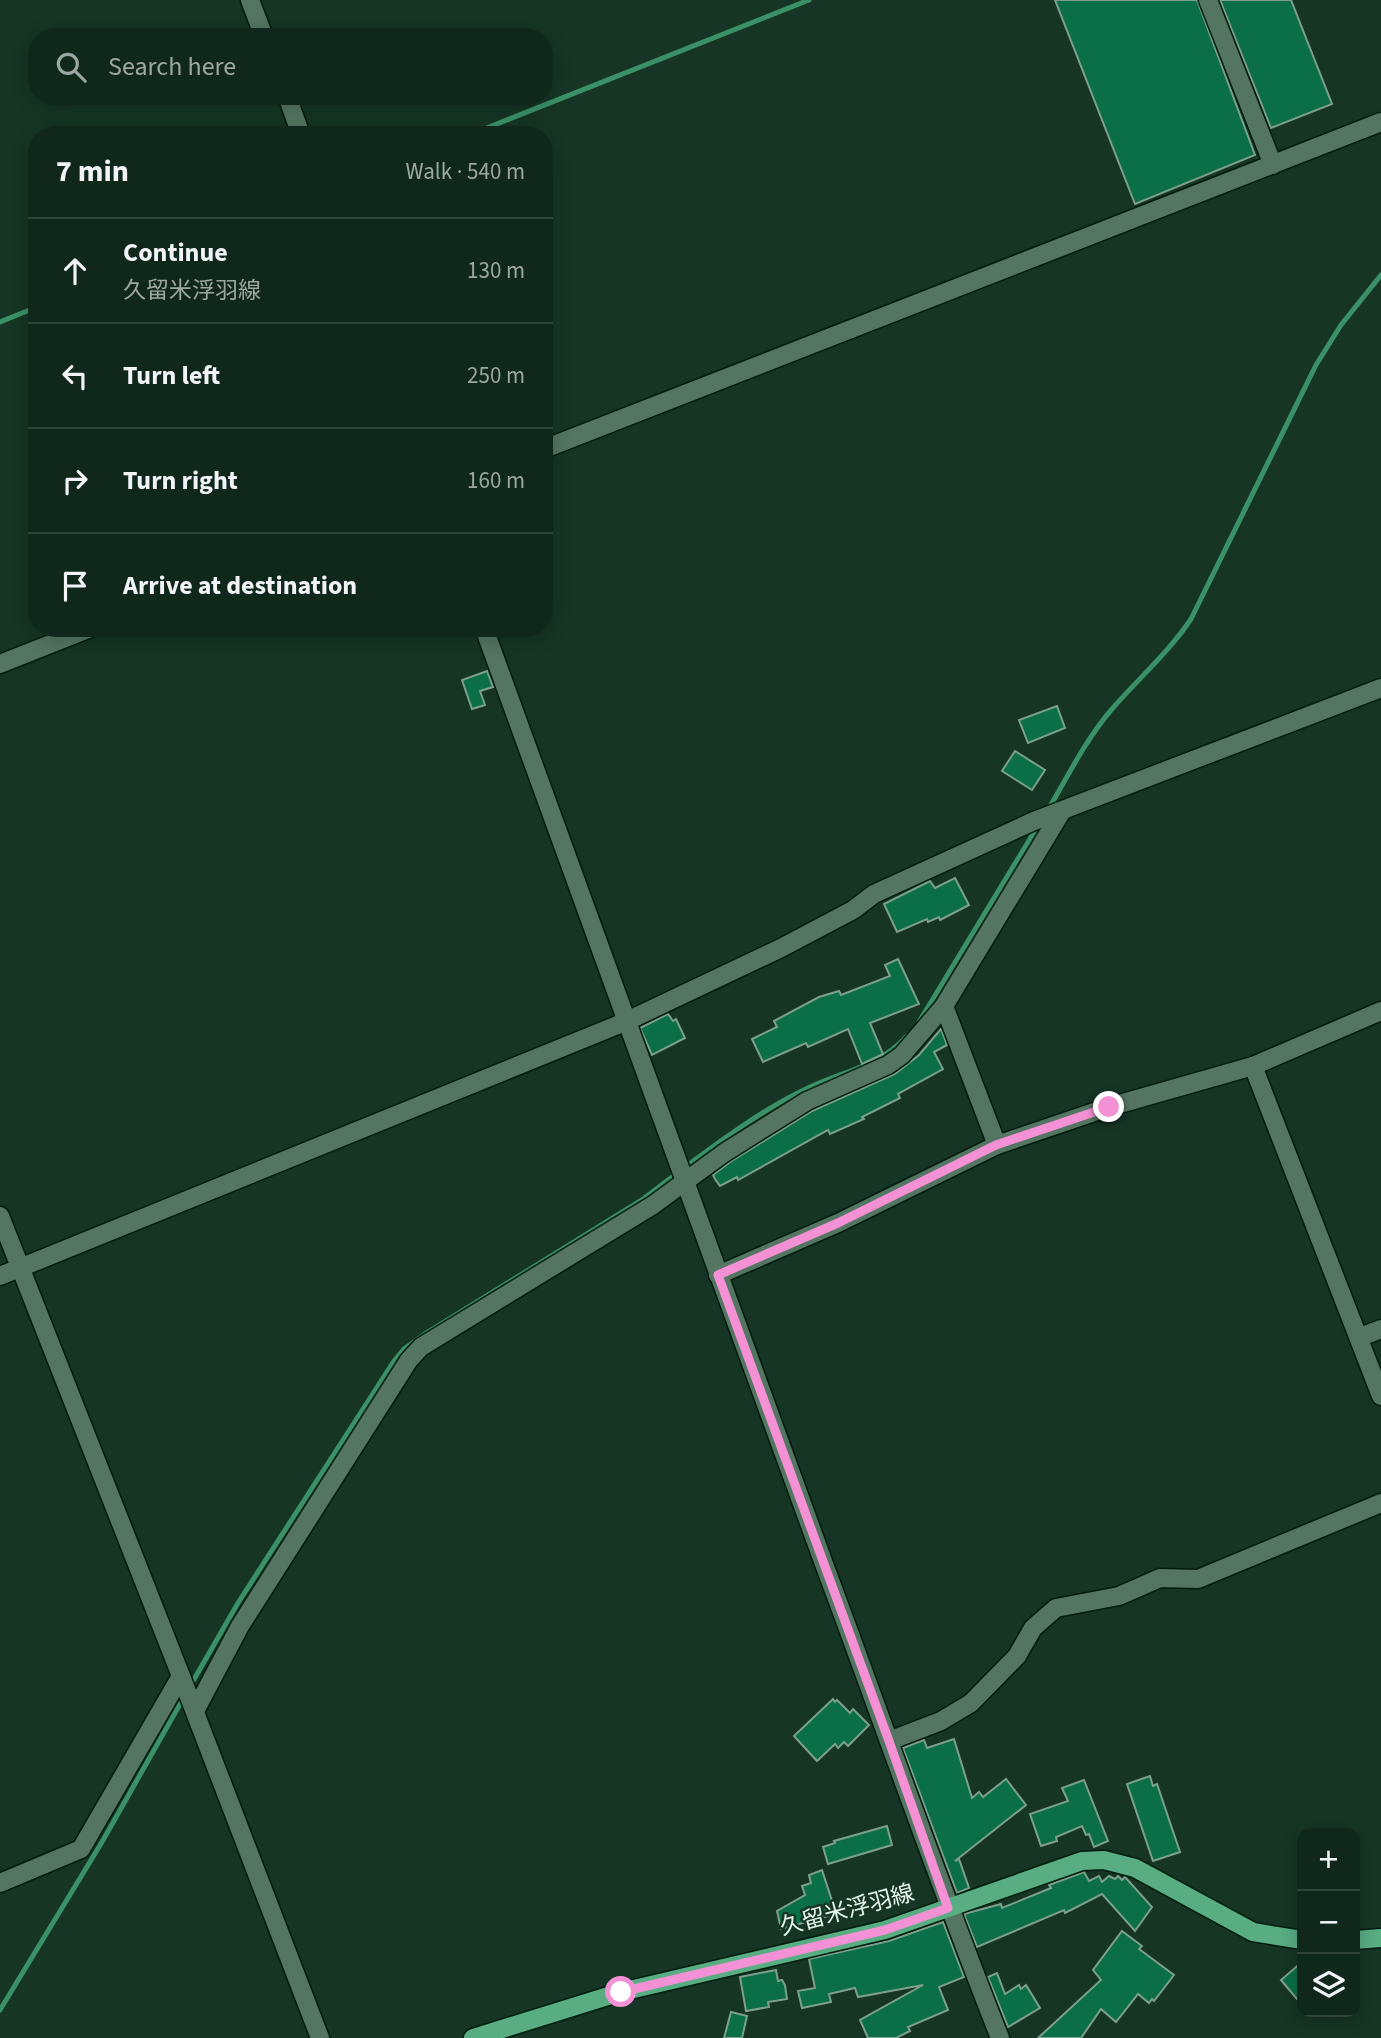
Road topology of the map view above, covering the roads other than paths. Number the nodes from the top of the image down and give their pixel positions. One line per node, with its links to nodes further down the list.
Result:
1 (250, 0): 3 (street)
2 (1208, 0): 7 (street)
3 (261, 28)
4 (290, 105): 6 (street)
5 (1381, 122): 7 (street)
6 (298, 126)
7 (1273, 165): 8 (street)
8 (553, 446)
9 (68, 637): 11 (street)
10 (488, 637): 16 (street)
11 (0, 664)
12 (1381, 688): 13 (street)
13 (1057, 812): 14 (street); 16 (street)
14 (944, 1006): 18 (street); 19 (street)
15 (1381, 1011): 17 (street)
16 (625, 1022): 19 (street); 21 (street)
17 (1253, 1066): 18 (street); 25 (street)
18 (996, 1145): 22 (street)
19 (681, 1174): 22 (street); 29 (street)
20 (0, 1216): 21 (street)
21 (20, 1268): 23 (street); 28 (street)
22 (718, 1275): 30 (street)
23 (0, 1276)
24 (1381, 1329): 25 (street)
25 (1360, 1337): 26 (street)
26 (1381, 1396)
27 (1381, 1503): 30 (street)
28 (182, 1679): 29 (street); 31 (street)
29 (192, 1705): 36 (street)
30 (889, 1741): 32 (street)
31 (0, 1883)
32 (948, 1908): 34 (main road, 久留米浮羽線); 37 (main road, 久留米浮羽線); 38 (street)
33 (1381, 1938): 35 (main road)
34 (1297, 1939)
35 (1360, 1940)
36 (320, 2038)
37 (473, 2038)
38 (1000, 2038)

